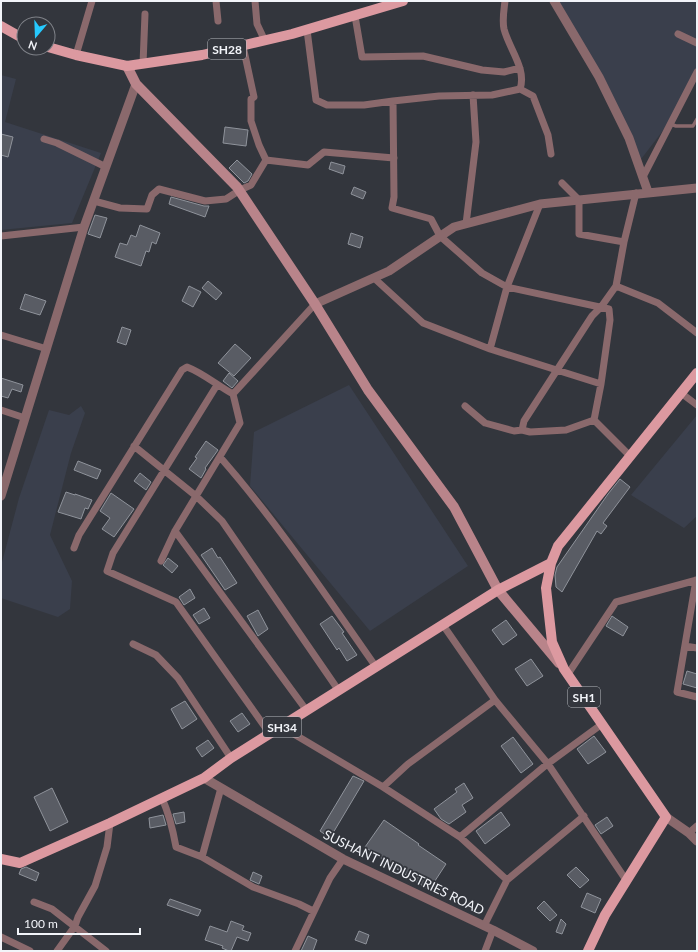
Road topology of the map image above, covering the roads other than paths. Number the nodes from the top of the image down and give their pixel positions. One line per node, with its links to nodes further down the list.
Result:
1 (92, 1): 18 (street)
2 (216, 1): 9 (street)
3 (256, 1): 14 (street)
4 (403, 1): 8 (main road, SH28)
5 (505, 1): 21 (street)
6 (554, 1): 34 (street)
7 (145, 14): 19 (street)
8 (355, 16): 11 (main road, SH28); 21 (street)
9 (218, 21)
10 (1, 26): 12 (main road)
11 (307, 30): 14 (main road, SH28); 26 (street)
12 (16, 34)
13 (678, 34): 15 (street)
14 (265, 41): 16 (main road, SH28)
15 (697, 43)
16 (243, 46): 19 (main road, SH28); 32 (street)
17 (56, 49): 18 (main road, SH28)
18 (76, 55): 20 (main road, SH28)
19 (142, 64): 20 (main road, SH28)
20 (127, 66): 23 (main road)
21 (520, 68): 24 (street)
22 (697, 72): 28 (street)
23 (136, 84): 33 (street); 37 (main road)
24 (520, 89): 25 (street); 30 (street)
25 (473, 95): 26 (street); 43 (street)
26 (393, 101): 31 (street)
27 (697, 119): 28 (lane)
28 (670, 124): 34 (street)
29 (44, 139): 33 (street)
30 (552, 154)
31 (394, 158): 32 (street); 46 (street)
32 (266, 160): 37 (street)
33 (106, 167): 41 (street)
34 (643, 177): 38 (street)
35 (562, 183): 40 (street)
36 (696, 186): 38 (street)
37 (240, 190): 41 (street); 51 (main road)
38 (648, 192): 39 (street)
39 (636, 193): 40 (street); 47 (street)
40 (579, 200): 42 (street); 47 (street)
41 (94, 201): 44 (street)
42 (540, 204): 43 (street); 50 (street)
43 (466, 224): 46 (street)
44 (84, 227): 45 (street); 55 (street)
45 (1, 236)
46 (440, 236): 48 (street); 50 (street)
47 (624, 242): 49 (street)
48 (374, 278): 51 (street); 56 (street)
49 (616, 286): 52 (street); 53 (street)
50 (507, 287): 52 (street); 56 (street)
51 (315, 304): 62 (street); 80 (main road)
52 (600, 307): 57 (street); 59 (street)
53 (697, 333)
54 (1, 335): 55 (street)
55 (47, 349): 66 (street)
56 (490, 349): 57 (street)
57 (558, 371): 59 (street); 68 (street)
58 (697, 373): 61 (main road, SH1)
59 (601, 384): 67 (street)
60 (217, 385): 62 (street); 69 (street); 72 (street)
61 (681, 393): 64 (street); 70 (main road, SH1)
62 (233, 394): 71 (street)
63 (465, 406): 68 (street)
64 (697, 406)
65 (1, 410): 66 (street)
66 (25, 418): 73 (street)
67 (594, 420): 68 (street); 70 (street)
68 (522, 430)
69 (134, 446): 72 (street); 76 (street)
70 (630, 456): 78 (main road, SH1)
71 (220, 457): 74 (street); 85 (street)
72 (164, 471): 74 (street); 93 (street)
73 (1, 496)
74 (196, 496): 75 (street); 87 (street)
75 (175, 531): 77 (street); 90 (street)
76 (74, 548)
77 (161, 561)
78 (551, 563): 80 (main road, SH34); 86 (main road, SH1)
79 (697, 580): 83 (street); 86 (street)
80 (498, 590): 81 (main road, SH34); 86 (main road)
81 (443, 625): 85 (main road, SH34); 89 (street)
82 (133, 644): 94 (street)
83 (685, 646): 84 (street); 88 (street)
84 (697, 648)
85 (376, 667): 87 (main road, SH34)
86 (566, 672): 91 (main road, SH1)
87 (340, 691): 90 (main road, SH34)
88 (697, 697)
89 (495, 700): 95 (street); 97 (street)
90 (307, 711): 92 (main road, SH34)
91 (602, 724): 95 (street); 101 (main road, SH1)
92 (282, 727): 93 (main road, SH34); 97 (street)
93 (270, 734): 94 (main road, SH34)
94 (231, 758): 96 (main road, SH34)
95 (548, 764): 100 (street); 105 (street)
96 (204, 778): 98 (street, SUSHANT INDUSTRIES ROAD); 99 (main road, SH34)
97 (383, 787): 105 (street)
98 (221, 788): 107 (street); 109 (street, SUSHANT INDUSTRIES ROAD)
99 (162, 798): 102 (main road, SH34); 107 (street)
100 (584, 816): 110 (street); 111 (street)
101 (666, 817): 104 (street); 111 (main road)
102 (110, 823): 108 (main road, SH34); 114 (street)
103 (697, 826): 104 (street)
104 (689, 834): 106 (street)
105 (460, 837): 110 (street)
106 (697, 841)
107 (202, 858): 113 (street)
108 (1, 859)
109 (343, 859): 113 (street); 115 (street, SUSHANT INDUSTRIES ROAD)
110 (507, 880): 115 (street)
111 (626, 880): 124 (main road)
112 (34, 902): 114 (street)
113 (314, 911): 121 (street)
114 (74, 926): 119 (street); 120 (street)
115 (484, 926): 116 (street, SUSHANT INDUSTRIES ROAD)
116 (493, 930): 122 (street); 123 (street, SUSHANT INDUSTRIES ROAD)
117 (1, 937): 118 (street)
118 (30, 951)
119 (57, 951)
120 (106, 951)
121 (295, 951)
122 (485, 951)
123 (533, 951)
124 (588, 951)

